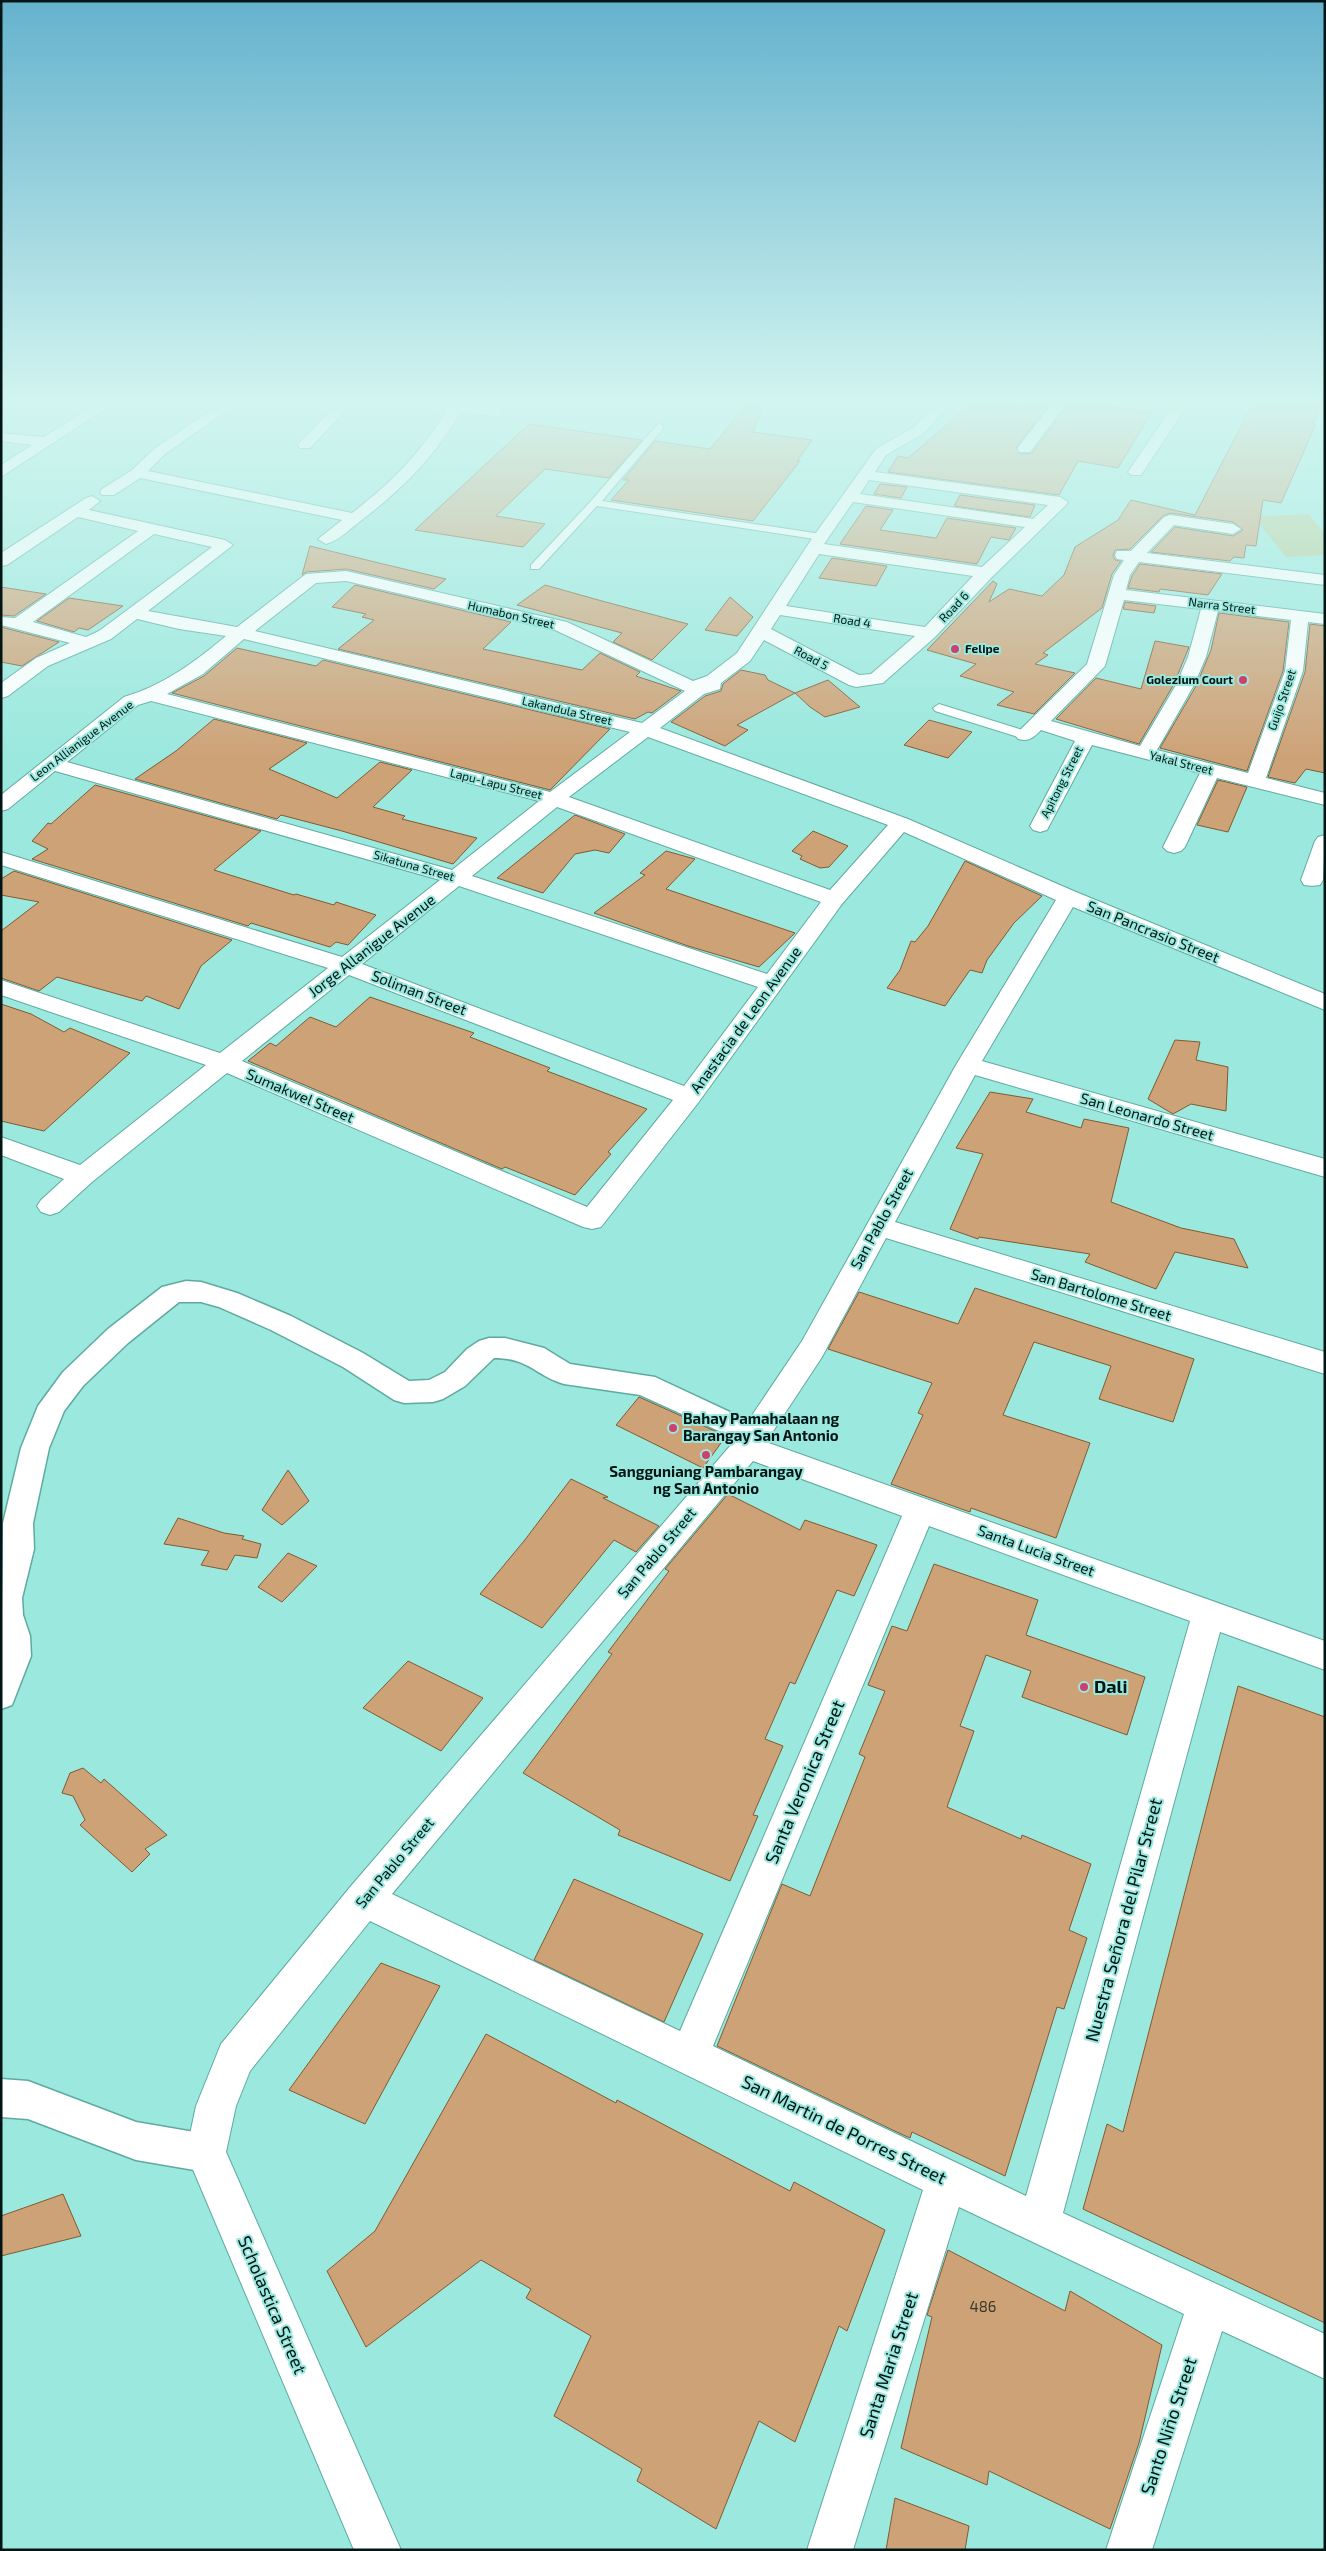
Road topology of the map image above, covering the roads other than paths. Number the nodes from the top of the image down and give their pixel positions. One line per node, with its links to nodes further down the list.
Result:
1 (65, 520): 18 (street)
2 (110, 520): 13 (street)
3 (352, 520): 14 (street)
4 (579, 520): 19 (lane)
5 (690, 520): 15 (lane)
6 (834, 520): 15 (street, Jorge Allanigue Avenue)
7 (1009, 520): 11 (street)
8 (1040, 520): 11 (street, Road 6)
9 (1170, 520): 12 (street)
10 (1170, 520): 17 (street)
11 (1036, 524): 20 (street, Road 6)
12 (1233, 528)
13 (151, 530): 26 (street); 29 (street)
14 (326, 539)
15 (818, 543): 20 (street); 25 (street, Jorge Allanigue Avenue)
16 (1114, 554): 17 (street)
17 (1135, 556): 22 (street); 23 (street)
18 (1, 561)
19 (535, 567)
20 (986, 573): 32 (street, Road 6)
21 (312, 578): 31 (street, Leon Allianigue Avenue); 35 (street, Humabon Street)
22 (1325, 580)
23 (1118, 594): 24 (street, Narra Street); 39 (street)
24 (1211, 604): 27 (street, Narra Street); 42 (street)
25 (774, 609): 30 (street, Jorge Allanigue Avenue); 32 (street, Road 4)
26 (136, 614): 31 (street, Lakandula Street); 33 (street)
27 (1300, 617): 28 (street, Narra Street); 45 (street, Guijo Street)
28 (1325, 619)
29 (9, 622): 33 (street)
30 (761, 631): 34 (street, Road 5); 35 (street, Jorge Allanigue Avenue)
31 (241, 633): 37 (street, Leon Allianigue Avenue); 40 (street, Lakandula Street)
32 (929, 634): 34 (street, Road 6)
33 (86, 643): 36 (street)
34 (863, 681)
35 (705, 686): 40 (street, Jorge Allanigue Avenue)
36 (1, 692)
37 (150, 695): 43 (street, Leon Allianigue Avenue); 46 (street, Lapu-Lapu Street)
38 (939, 708): 39 (lane)
39 (1032, 729): 41 (street, Yakal Street)
40 (646, 730): 46 (street, Jorge Allanigue Avenue); 49 (street, Lakandula Street)
41 (1086, 738): 42 (street, Yakal Street); 50 (street, Apitong Street)
42 (1145, 753): 44 (street, Yakal Street)
43 (51, 764): 48 (street, Leon Allianigue Avenue); 55 (street, Sikatuna Street)
44 (1211, 770): 45 (street, Yakal Street); 52 (street)
45 (1255, 782): 47 (street, Yakal Street)
46 (554, 799): 55 (street, Jorge Allanigue Avenue); 58 (street, Lapu-Lapu Street)
47 (1325, 799)
48 (1, 805)
49 (901, 823): 54 (street, Lakandula Street); 58 (street, Anastacia de Leon Avenue)
50 (1040, 826)
51 (1325, 842): 56 (street)
52 (1174, 847)
53 (1, 858): 59 (street, Soliman Street)
54 (982, 859): 57 (street, San Pancrasio Street)
55 (457, 878): 59 (street, Jorge Allanigue Avenue); 60 (street, Sikatuna Street)
56 (1312, 880)
57 (1068, 897): 62 (street, San Pancrasio Street); 64 (street, San Pablo Street)
58 (834, 899): 60 (street, Anastacia de Leon Avenue)
59 (346, 966): 63 (street, Jorge Allanigue Avenue); 65 (street, Soliman Street)
60 (773, 984): 65 (street, Anastacia de Leon Avenue)
61 (1, 987): 63 (street, Sumakwel Street)
62 (1325, 1002)
63 (224, 1063): 68 (street, Jorge Allanigue Avenue); 70 (street, Sumakwel Street)
64 (968, 1066): 67 (street, San Leonardo Street); 71 (street, San Pablo Street)
65 (690, 1097): 70 (street, Anastacia de Leon Avenue)
66 (1, 1146): 68 (street)
67 (1325, 1168)
68 (83, 1176): 69 (street, Jorge Allanigue Avenue)
69 (50, 1206)
70 (592, 1220)
71 (878, 1226): 72 (street, San Bartolome Street); 73 (street, San Pablo Street)
72 (1325, 1363)
73 (750, 1441): 74 (street, Santa Lucia Street); 77 (street); 78 (street, San Pablo Street)
74 (920, 1509): 75 (street, Santa Lucia Street); 79 (street, Santa Veronica Street)
75 (1208, 1615): 76 (street, Santa Lucia Street); 83 (street, Nuestra Señora del Pilar Street)
76 (1325, 1656)
77 (1, 1695)
78 (364, 1899): 79 (street, San Martin de Porres Street); 81 (street, San Pablo Street)
79 (689, 2056): 82 (street, San Martin de Porres Street)
80 (1, 2098): 81 (street)
81 (206, 2153): 86 (street, Scholastica Street)
82 (947, 2180): 83 (street, San Martin de Porres Street); 87 (street, Santa Maria Street)
83 (1039, 2224): 84 (street, San Martin de Porres Street)
84 (1209, 2303): 85 (street, San Martin de Porres Street); 88 (street, Santo Niño Street)
85 (1325, 2357)
86 (378, 2550)
87 (830, 2550)
88 (1129, 2550)

